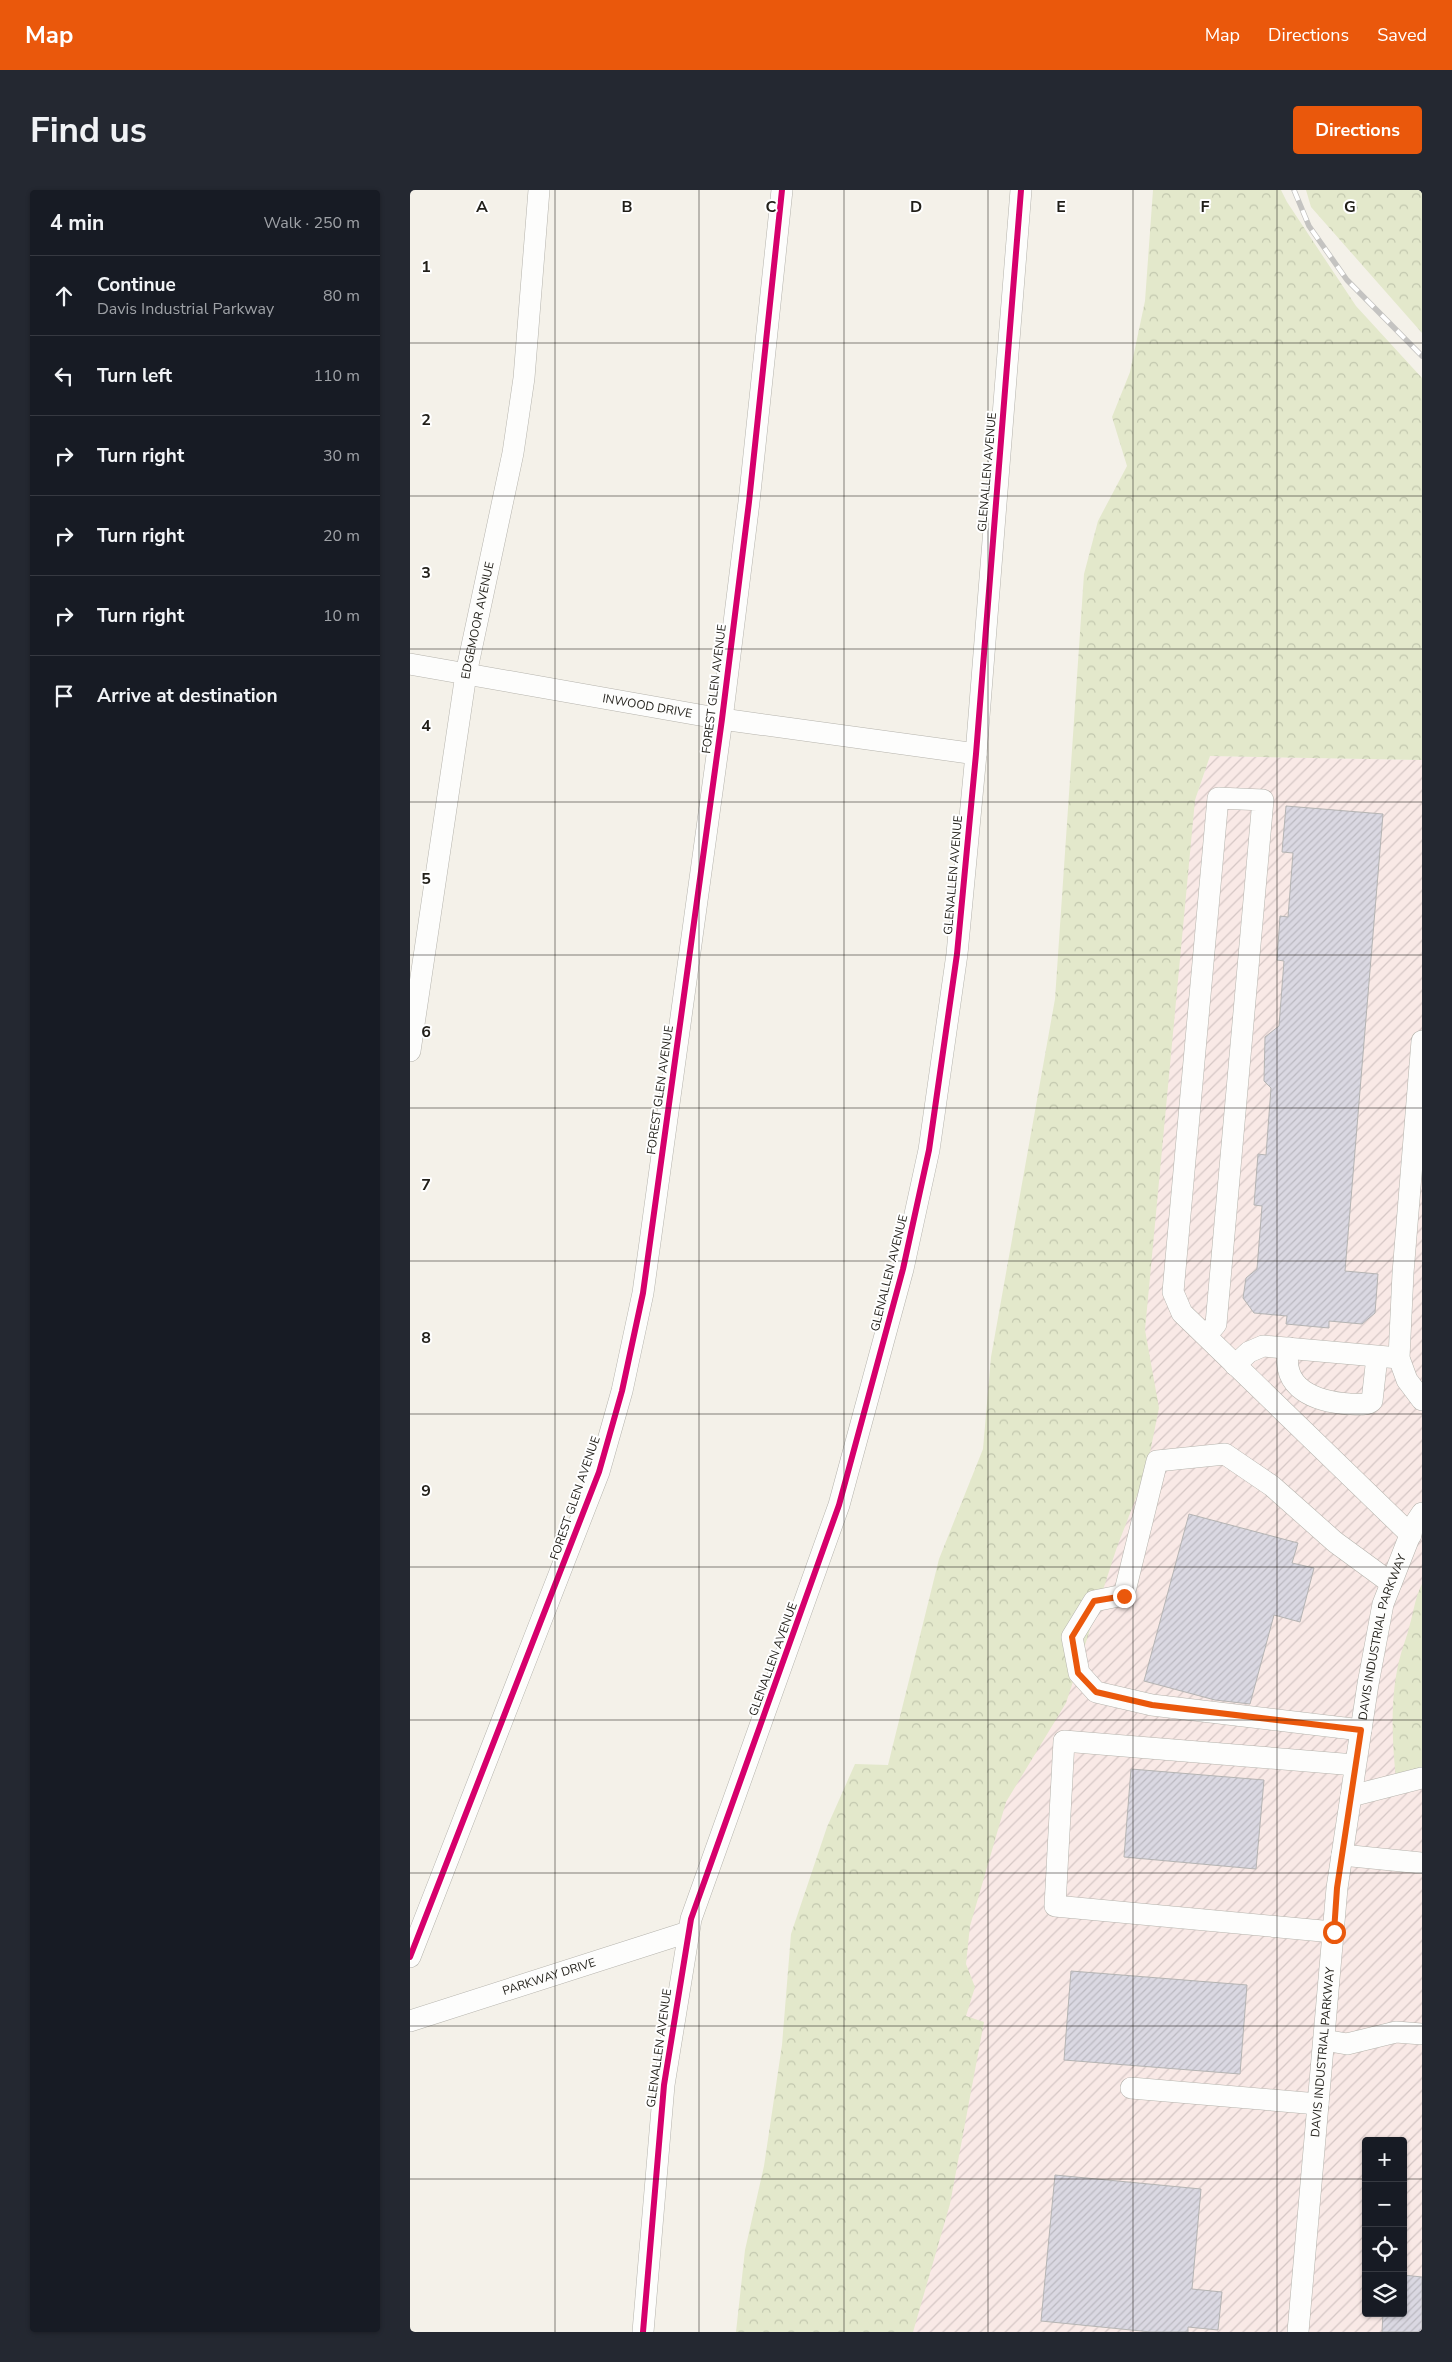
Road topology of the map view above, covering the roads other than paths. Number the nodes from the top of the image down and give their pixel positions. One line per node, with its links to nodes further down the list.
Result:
1 (539, 190): 5 (street, EDGEMOOR AVENUE)
2 (782, 190): 6 (street, FOREST GLEN AVENUE)
3 (1021, 190): 7 (street, GLENALLEN AVENUE)
4 (410, 664): 5 (street, INWOOD DRIVE)
5 (466, 674): 6 (street, INWOOD DRIVE); 9 (street, EDGEMOOR AVENUE)
6 (722, 719): 7 (street, INWOOD DRIVE); 27 (street, FOREST GLEN AVENUE)
7 (976, 754): 25 (street, GLENALLEN AVENUE)
8 (1422, 1042): 13 (street)
9 (410, 1051)
10 (1206, 1336): 10 (street); 14 (street)
11 (1288, 1348): 12 (street); 12 (street); 14 (street)
12 (1377, 1358): 13 (street)
13 (1399, 1358): 15 (street)
14 (1235, 1364): 17 (street)
15 (1422, 1400)
16 (1422, 1513): 17 (street, DAVIS INDUSTRIAL PARKWAY)
17 (1410, 1535): 18 (street, DAVIS INDUSTRIAL PARKWAY)
18 (1391, 1584): 19 (street, DAVIS INDUSTRIAL PARKWAY); 19 (street)
19 (1361, 1730): 20 (street, DAVIS INDUSTRIAL PARKWAY)
20 (1356, 1765): 22 (street, DAVIS INDUSTRIAL PARKWAY); 26 (street)
21 (1422, 1778): 22 (street)
22 (1351, 1796): 23 (street, DAVIS INDUSTRIAL PARKWAY)
23 (1342, 1855): 24 (street); 26 (street, DAVIS INDUSTRIAL PARKWAY)
24 (1422, 1862)
25 (688, 1932): 28 (street, PARKWAY DRIVE); 33 (street, GLENALLEN AVENUE)
26 (1334, 1932): 30 (street, DAVIS INDUSTRIAL PARKWAY)
27 (410, 1957)
28 (410, 2021)
29 (1422, 2034): 30 (street)
30 (1324, 2040): 32 (street, DAVIS INDUSTRIAL PARKWAY)
31 (1131, 2088): 32 (street)
32 (1318, 2104): 34 (street, DAVIS INDUSTRIAL PARKWAY)
33 (643, 2332)
34 (1298, 2332)

